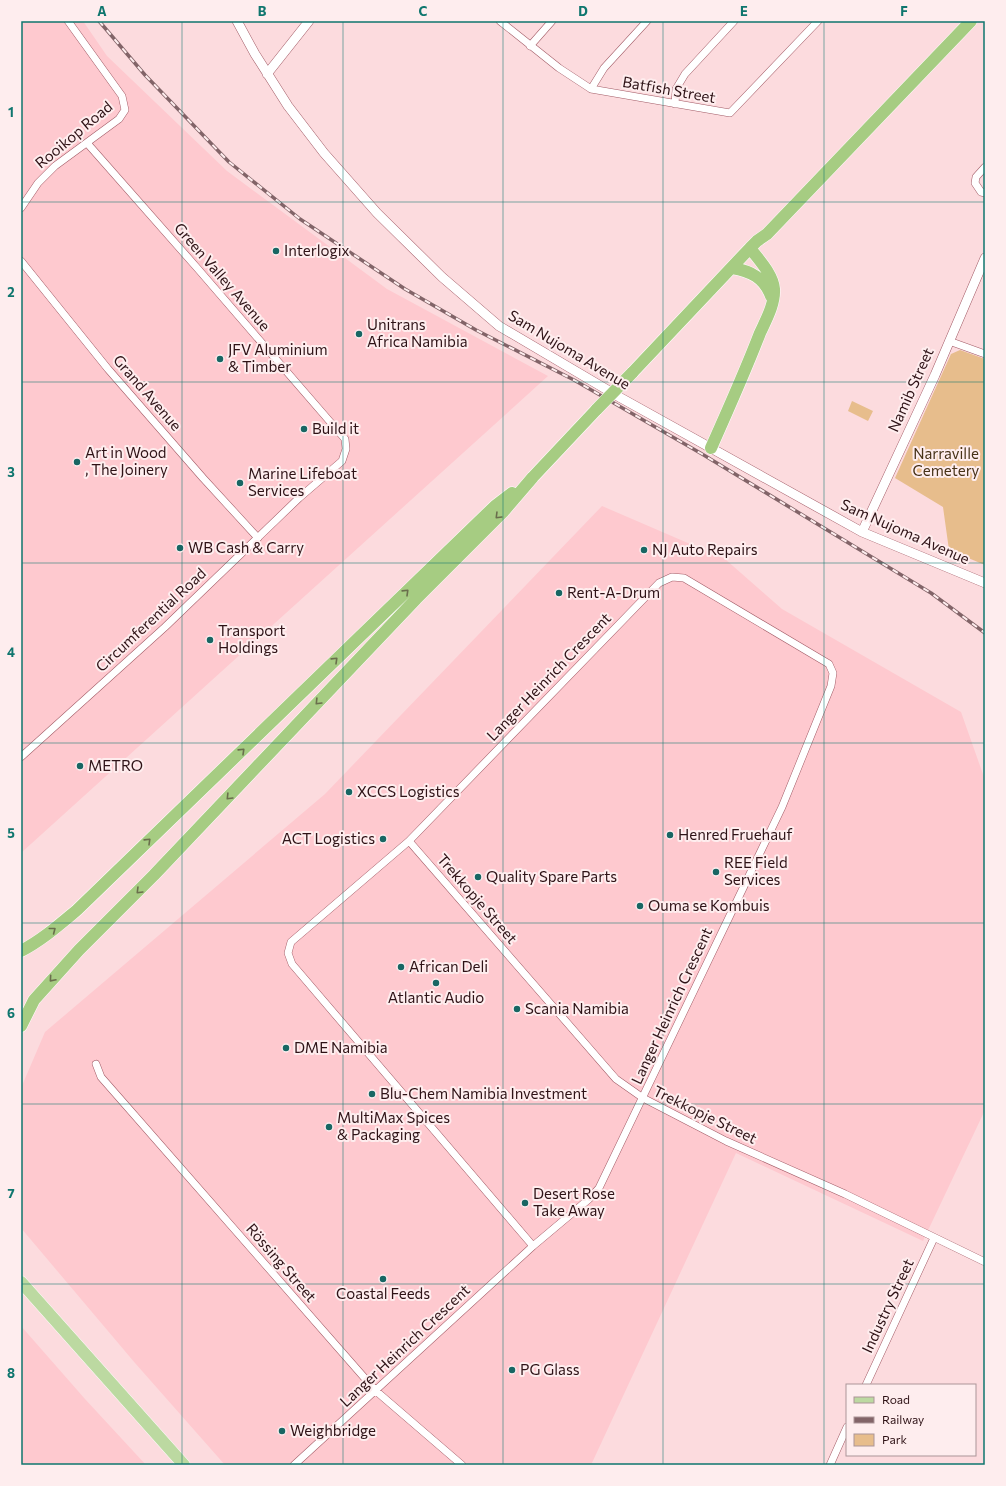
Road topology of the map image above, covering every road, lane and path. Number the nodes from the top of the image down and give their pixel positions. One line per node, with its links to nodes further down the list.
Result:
1 (68, 21): 15 (street, Rooikop Road)
2 (237, 21): 12 (street, Sam Nujoma Avenue)
3 (309, 21): 12 (street)
4 (500, 21): 11 (street, Batfish Street)
5 (552, 21): 11 (street)
6 (647, 21): 13 (street)
7 (734, 21): 14 (street)
8 (818, 21): 14 (street, Batfish Street)
9 (964, 21): 19 (highway)
10 (971, 21): 19 (highway)
11 (530, 46): 13 (street, Batfish Street)
12 (267, 74): 26 (street, Sam Nujoma Avenue)
13 (591, 89): 14 (street, Batfish Street)
14 (675, 104)
15 (87, 144): 18 (street, Rooikop Road); 27 (street, Green Valley Avenue)
16 (985, 167): 17 (street)
17 (985, 193)
18 (21, 208)
19 (750, 248): 22 (highway); 23 (highway)
20 (985, 258): 24 (street, Namib Street)
21 (21, 262): 30 (street, Grand Avenue)
22 (732, 268): 23 (highway); 28 (highway, bridge)
23 (772, 300): 26 (highway)
24 (949, 341): 25 (street); 29 (street, Namib Street)
25 (985, 354)
26 (711, 448): 29 (street, Sam Nujoma Avenue)
27 (346, 449): 30 (street, Circumferential Road)
28 (533, 476): 34 (highway, one-way to 28); 35 (highway, one-way to 35)
29 (862, 532): 31 (street, Sam Nujoma Avenue)
30 (258, 538): 32 (street, Circumferential Road)
31 (985, 583)
32 (21, 757)
33 (409, 841): 37 (street, Trekkopje Street); 37 (street, Langer Heinrich Crescent); 39 (street, Langer Heinrich Crescent)
34 (21, 951)
35 (21, 1026)
36 (96, 1064): 43 (street, Rössing Street)
37 (643, 1098): 38 (street, Trekkopje Street); 39 (street, Langer Heinrich Crescent)
38 (934, 1238): 40 (street, Trekkopje Street); 42 (street, Industry Street)
39 (533, 1246): 43 (street, Langer Heinrich Crescent)
40 (985, 1262)
41 (21, 1282): 45 (main road)
42 (866, 1384)
43 (376, 1391): 48 (street, Langer Heinrich Crescent); 49 (street, Rössing Street)
44 (846, 1429): 50 (street)
45 (172, 1453): 46 (main road); 47 (main road)
46 (174, 1465)
47 (184, 1465)
48 (294, 1465)
49 (462, 1465)
50 (830, 1465)

